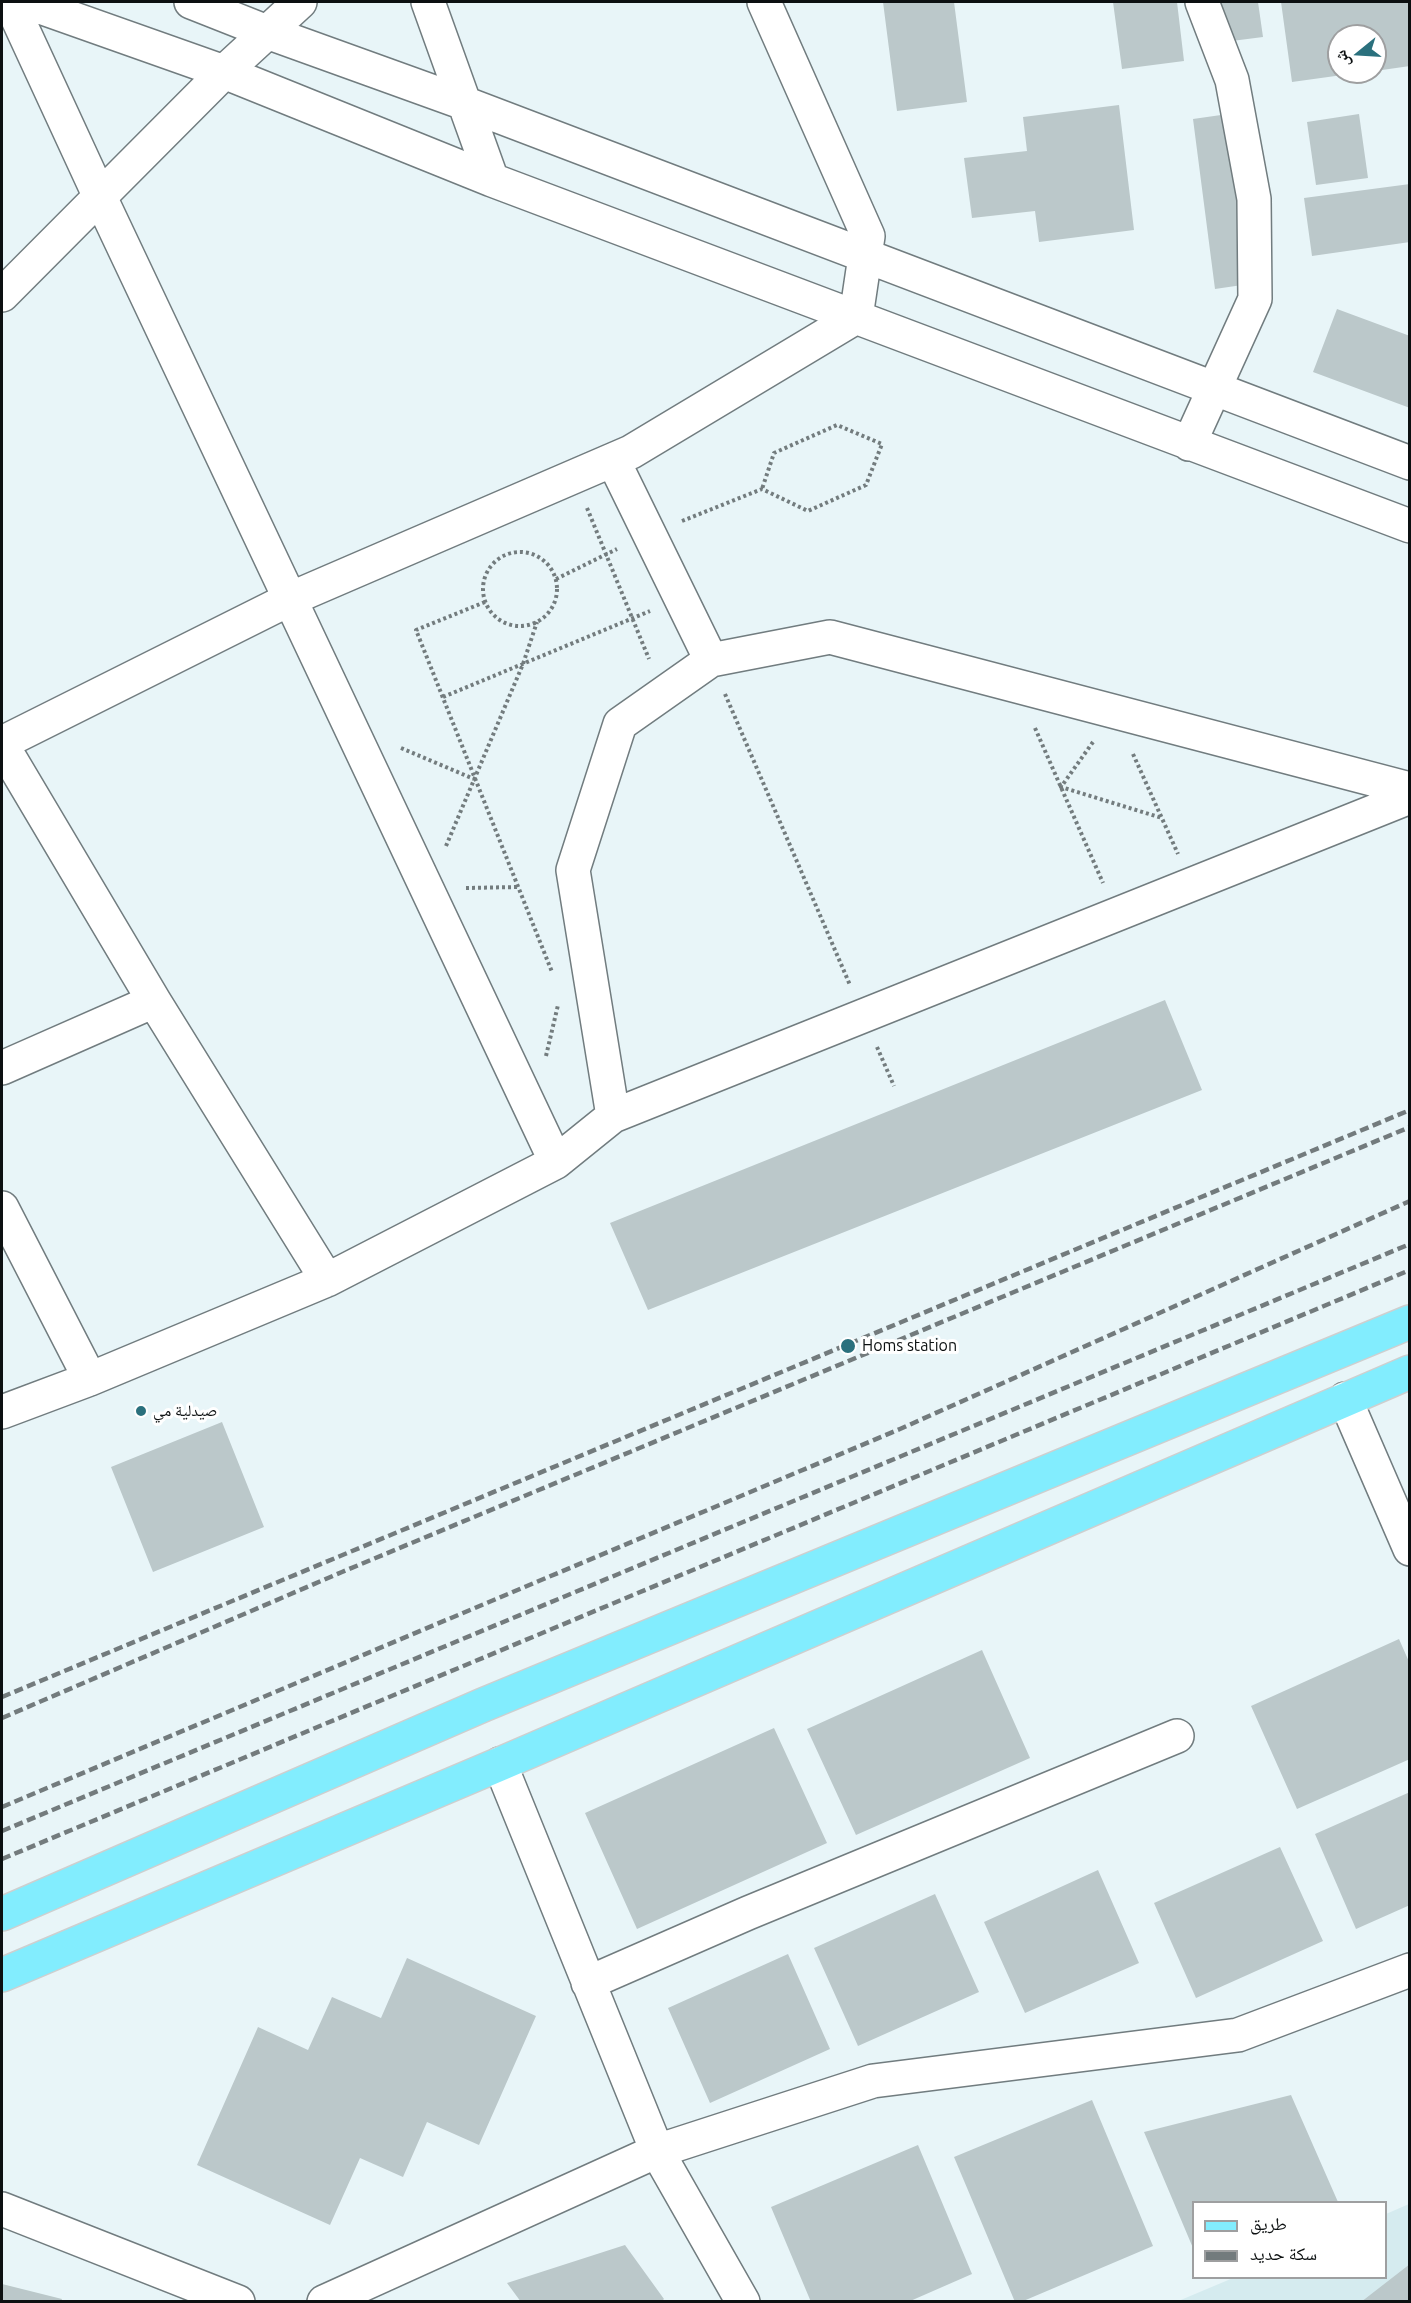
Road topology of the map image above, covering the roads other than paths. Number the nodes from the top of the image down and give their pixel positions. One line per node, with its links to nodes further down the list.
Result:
1 (10, 2): 12 (street)
2 (26, 2): 9 (street)
3 (191, 2): 8 (street)
4 (300, 2): 8 (street)
5 (428, 2): 10 (street)
6 (764, 2): 13 (street)
7 (1202, 2): 16 (street)
8 (267, 32): 9 (street); 10 (street)
9 (224, 72): 11 (street); 12 (street)
10 (464, 103): 11 (street); 13 (street)
11 (492, 180): 15 (street)
12 (100, 197): 14 (street); 21 (street)
13 (864, 256): 15 (street); 16 (street)
14 (2, 294)
15 (856, 317): 17 (street); 18 (street)
16 (1215, 387): 17 (street); 19 (street)
17 (1189, 444): 20 (street)
18 (613, 460): 21 (street); 22 (street)
19 (1410, 463)
20 (1410, 526)
21 (290, 599): 23 (street); 29 (street)
22 (711, 660): 24 (street); 28 (street)
23 (2, 744): 26 (street)
24 (1410, 789)
25 (1410, 797): 28 (street)
26 (154, 1001): 27 (street); 31 (street)
27 (2, 1068)
28 (613, 1116): 29 (street)
29 (556, 1162): 31 (street)
30 (2, 1208): 34 (street)
31 (327, 1280): 34 (street)
32 (1410, 1322): 40 (main road)
33 (1410, 1372): 35 (main road)
34 (90, 1378): 36 (street)
35 (1345, 1399): 37 (street); 39 (main road)
36 (2, 1412)
37 (1410, 1549)
38 (1177, 1736): 43 (street)
39 (500, 1764): 42 (main road); 43 (street)
40 (2, 1914)
41 (1410, 1970): 44 (street)
42 (2, 1975)
43 (588, 1983): 44 (street)
44 (657, 2151): 47 (street); 48 (street)
45 (2, 2209): 46 (street)
46 (238, 2301)
47 (324, 2301)
48 (743, 2301)

